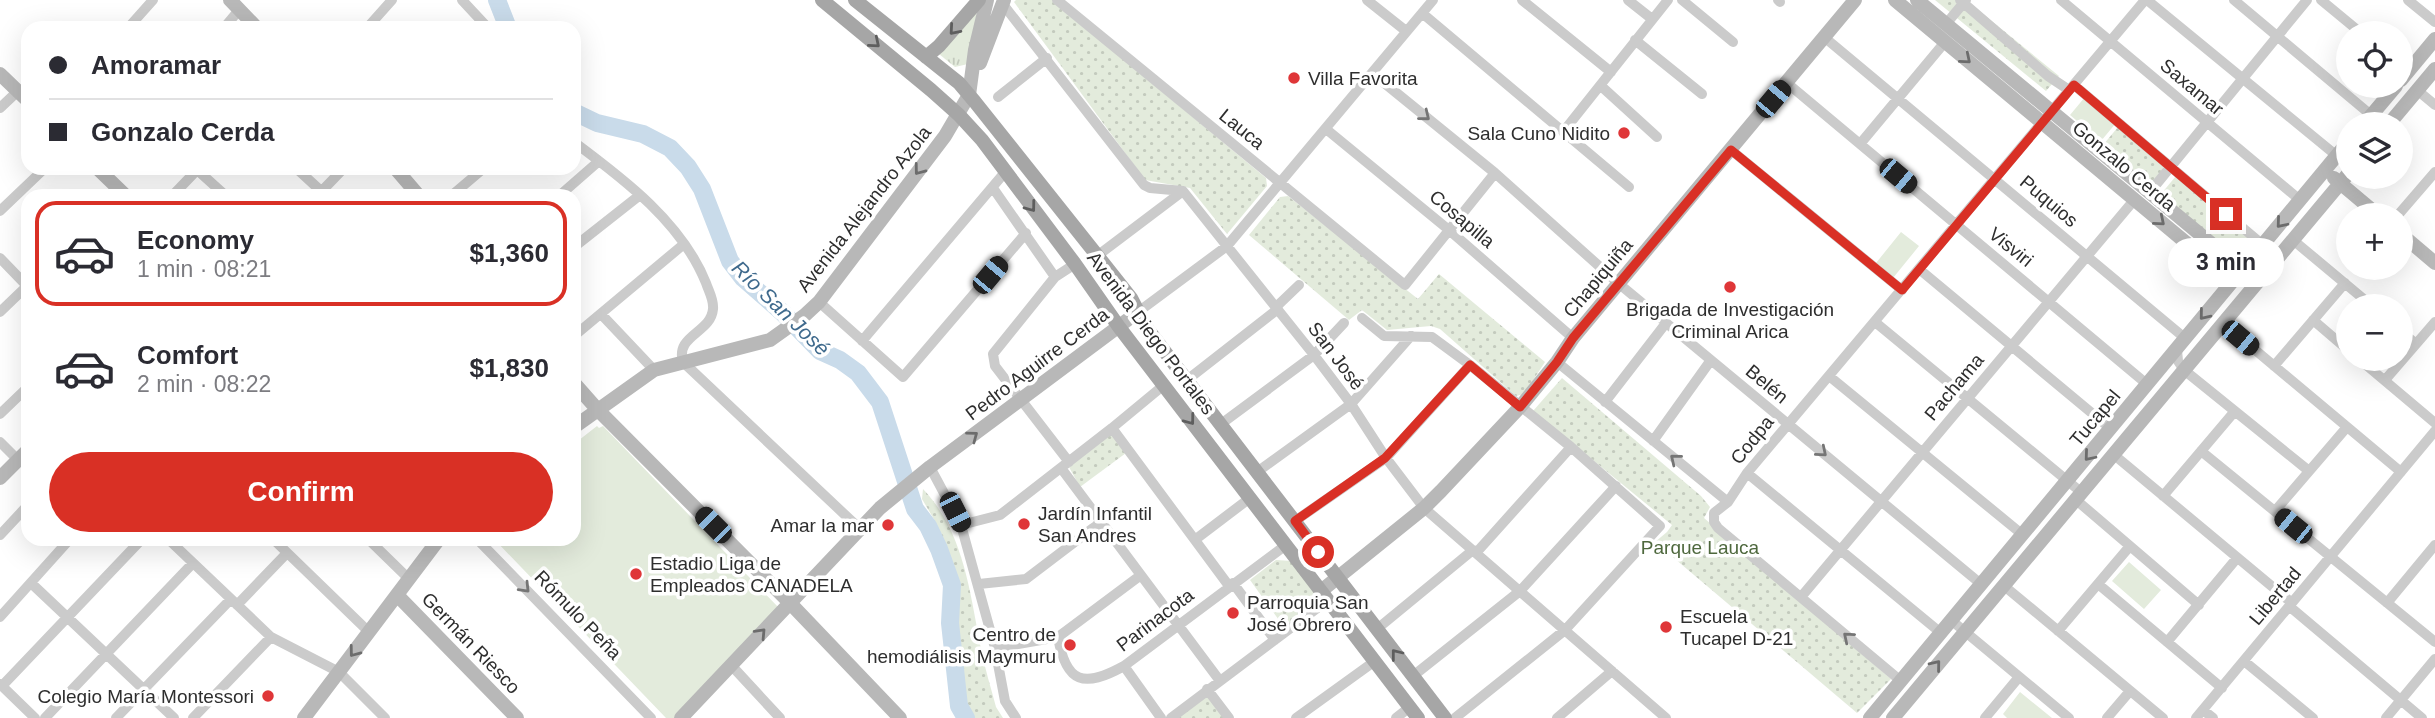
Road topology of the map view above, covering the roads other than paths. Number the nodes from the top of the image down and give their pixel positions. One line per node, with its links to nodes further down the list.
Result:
1 (153, 0): 28 (street)
2 (392, 0): 30 (street)
3 (462, 0): 31 (street)
4 (822, 0): 67 (main road, Avenida Diego Portales, one-way to 67)
5 (855, 0): 43 (main road, Avenida Diego Portales)
6 (979, 0): 43 (main road, one-way to 43)
7 (1057, 0): 94 (street, Lauca)
8 (1367, 0): 35 (street)
9 (1433, 0): 26 (street, Pedro Aguirre Cerda)
10 (1522, 0): 47 (street)
11 (1628, 0): 27 (street)
12 (1668, 0): 27 (street)
13 (1682, 0): 41 (street)
14 (1855, 0): 37 (main road, Chapiquiña)
15 (1895, 0): 42 (main road, Gonzalo Cerda)
16 (1917, 0): 34 (main road, Gonzalo Cerda)
17 (2061, 0): 40 (street, Saxamar)
18 (2146, 0): 40 (street, Codpa); 50 (street)
19 (2234, 0): 36 (street)
20 (2307, 0): 36 (street)
21 (2321, 0): 32 (street)
22 (2408, 0): 33 (street)
23 (998, 1): 44 (street); 53 (main road, Avenida Alejandro Azola)
24 (1963, 1): 34 (street); 54 (street, Gonzalo Cerda)
25 (234, 5): 29 (main road)
26 (1422, 13): 35 (street, Pedro Aguirre Cerda); 71 (street)
27 (1652, 19): 39 (street)
28 (134, 21)
29 (250, 21)
30 (373, 21)
31 (482, 21)
32 (2346, 21)
33 (2435, 22)
34 (1946, 24): 68 (main road, Gonzalo Cerda)
35 (1406, 31): 48 (street, Pedro Aguirre Cerda)
36 (2277, 36): 50 (street); 64 (street)
37 (1824, 37): 51 (main road, Chapiquiña); 60 (street, Puquios)
38 (2435, 39): 45 (main road)
39 (1635, 40): 47 (street); 57 (street)
40 (2110, 41): 54 (street, Codpa); 69 (street, Saxamar)
41 (1733, 42)
42 (1945, 42): 60 (street); 68 (main road, Gonzalo Cerda, one-way to 68)
43 (926, 57): 53 (main road, Avenida Diego Portales)
44 (1047, 58): 59 (street); 109 (street)
45 (2413, 62)
46 (2435, 69): 55 (main road)
47 (1611, 72): 52 (street)
48 (1372, 73): 70 (street, Pedro Aguirre Cerda); 83 (street, Belén, one-way to 83)
49 (0, 74): 56 (main road)
50 (2243, 79): 69 (street); 76 (street)
51 (1787, 83): 73 (street, Visviri); 75 (main road, Chapiquiña)
52 (1601, 86): 71 (street); 72 (street)
53 (971, 88): 67 (main road, Avenida Alejandro Azola); 126 (main road, Avenida Diego Portales)
54 (2072, 88): 68 (street, Codpa); 79 (street, Gonzalo Cerda)
55 (2417, 90): 62 (street); 66 (main road)
56 (21, 94)
57 (1702, 94)
58 (21, 97): 63 (street)
59 (998, 97)
60 (1898, 98): 73 (street); 93 (street, Puquios)
61 (2386, 98): 65 (main road)
62 (2435, 105)
63 (0, 108)
64 (2358, 112)
65 (2374, 112)
66 (2399, 112)
67 (959, 115): 80 (main road, Avenida Diego Portales); 144 (main road, Avenida Alejandro Azola, one-way to 144)
68 (2047, 117): 93 (street, Codpa); 110 (main road, Gonzalo Cerda); 112 (main road, Gonzalo Cerda)
69 (2207, 122): 79 (street); 113 (street, Saxamar)
70 (1326, 128): 94 (street, Pedro Aguirre Cerda); 118 (street, Cosapilla)
71 (1563, 132): 95 (street)
72 (1657, 137)
73 (1860, 144): 117 (street, Visviri)
74 (581, 147): 78 (street)
75 (1731, 150): 136 (main road, Chapiquiña); 139 (street)
76 (2336, 155)
77 (2336, 157): 81 (main road, Tucapel)
78 (599, 161): 105 (street); 111 (street)
79 (2170, 167): 110 (street); 124 (street, Gonzalo Cerda)
80 (1006, 171): 96 (street); 130 (main road, Avenida Diego Portales, one-way to 130)
81 (2325, 171): 92 (main road); 113 (main road, Tucapel)
82 (2435, 172): 115 (street)
83 (1495, 173): 118 (street); 136 (street, Belén)
84 (38, 175): 97 (street)
85 (106, 175): 98 (main road)
86 (191, 175): 99 (street)
87 (203, 175): 100 (street)
88 (302, 175): 101 (street)
89 (337, 175): 102 (street)
90 (400, 175): 103 (main road)
91 (476, 175): 104 (street)
92 (2336, 176)
93 (1995, 179): 117 (street, Codpa); 127 (street, Puquios)
94 (1278, 182): 118 (street, Lauca); 125 (street, Pedro Aguirre Cerda)
95 (1629, 187)
96 (993, 188): 119 (street); 161 (street)
97 (23, 189)
98 (117, 189)
99 (178, 189)
100 (218, 189)
101 (315, 189)
102 (324, 189)
103 (411, 189)
104 (459, 189)
105 (566, 189)
106 (2336, 189): 120 (main road, Tucapel)
107 (2353, 189): 114 (main road)
108 (21, 191): 116 (street)
109 (1183, 191): 125 (street, San José); 126 (street)
110 (2150, 192): 132 (main road, Gonzalo Cerda)
111 (640, 195): 121 (street); 122 (street)
112 (2135, 199): 127 (street, Pachama); 135 (main road, Gonzalo Cerda, one-way to 135)
113 (2300, 200): 124 (main road, Tucapel, one-way to 124)
114 (2367, 203)
115 (2408, 203)
116 (0, 211)
117 (1956, 225): 131 (street, Codpa); 143 (street, Visviri)
118 (1449, 230): 159 (street, Cosapilla)
119 (1026, 233): 133 (street); 161 (street)
120 (2293, 240): 137 (street); 142 (main road, Tucapel)
121 (581, 241)
122 (684, 244): 148 (street); 168 (street)
123 (2413, 244): 129 (main road)
124 (2263, 245): 132 (main road, Tucapel)
125 (1227, 246): 145 (street, San José); 147 (street, Pedro Aguirre Cerda)
126 (1097, 256): 147 (main road, Avenida Diego Portales)
127 (2087, 256): 143 (street, Pachama); 163 (street, Puquios)
128 (0, 258): 134 (street)
129 (2435, 263)
130 (1075, 264): 133 (street); 156 (main road, Avenida Diego Portales)
131 (1919, 269): 139 (street, Codpa); 165 (street)
132 (2242, 269): 135 (main road, Tucapel); 142 (main road)
133 (1055, 277): 183 (street)
134 (21, 279)
135 (2232, 281): 163 (main road, Tucapel, one-way to 163)
136 (1618, 283): 154 (street, Belén); 159 (main road, Chapiquiña)
137 (2345, 284): 141 (street); 150 (street)
138 (1299, 285): 145 (street)
139 (1902, 290): 151 (street, Codpa)
140 (21, 292): 146 (street)
141 (2357, 294)
142 (2245, 298): 155 (main road, Tucapel)
143 (2049, 301): 165 (street, Pachama); 179 (street, Visviri)
144 (819, 302): 161 (street); 168 (main road, Avenida Alejandro Azola)
145 (1277, 308): 166 (street, San José); 176 (street)
146 (0, 312)
147 (1138, 312): 156 (main road, Pedro Aguirre Cerda); 176 (main road, Avenida Diego Portales)
148 (601, 314): 157 (street); 172 (street)
149 (1362, 318): 158 (street)
150 (2313, 320): 160 (street); 171 (street)
151 (1875, 321): 175 (street, Codpa); 182 (street)
152 (2435, 322): 164 (street)
153 (1344, 323): 166 (street)
154 (1666, 323): 167 (street, Belén); 184 (street)
155 (2223, 323): 171 (street); 173 (main road, Tucapel)
156 (1119, 327): 178 (main road, Avenida Diego Portales); 183 (main road, Pedro Aguirre Cerda)
157 (581, 330)
158 (1411, 336): 170 (street); 185 (street)
159 (1573, 338): 169 (main road, Chapiquiña)
160 (2336, 340)
161 (862, 341)
162 (2413, 341): 164 (street)
163 (2181, 344): 173 (street); 179 (main road, Tucapel)
164 (2416, 344): 177 (street)
165 (2012, 346): 182 (street, Pachama); 196 (street)
166 (1314, 355): 185 (street, San José); 192 (street)
167 (1711, 360): 193 (street, Belén); 198 (street)
168 (683, 362): 172 (main road, Avenida Alejandro Azola); 227 (street)
169 (1557, 362): 184 (street); 186 (main road, Chapiquiña)
170 (1470, 365): 186 (street); 206 (street)
171 (2274, 366): 194 (street)
172 (654, 370): 187 (main road, Avenida Alejandro Azola)
173 (2184, 370): 188 (street); 204 (main road, Tucapel)
174 (2374, 371): 177 (street)
175 (1829, 376): 193 (street, Codpa); 202 (street)
176 (1187, 380): 192 (main road, Avenida Diego Portales)
177 (2385, 380): 191 (street)
178 (1164, 385): 195 (street); 218 (main road, Avenida Diego Portales, one-way to 218)
179 (2148, 385): 196 (main road, Tucapel)
180 (581, 391): 187 (main road)
181 (21, 394): 189 (street)
182 (1968, 398): 202 (street, Pachama); 214 (street)
183 (1021, 399): 207 (street); 209 (main road, Pedro Aguirre Cerda, one-way to 183)
184 (1605, 402): 198 (street)
185 (1351, 404): 206 (street, San José); 210 (street)
186 (1520, 407): 200 (street); 221 (main road, Chapiquiña)
187 (597, 409): 190 (main road, Avenida Alejandro Azola); 261 (main road)
188 (2235, 411): 201 (street); 208 (street)
189 (0, 414)
190 (581, 422)
191 (2435, 423)
192 (1220, 424): 210 (main road, Avenida Diego Portales)
193 (1788, 424): 212 (street, Codpa); 219 (street, Belén, one-way to 219)
194 (2347, 427): 208 (street); 211 (street)
195 (1112, 428): 207 (street); 230 (street)
196 (2111, 429): 214 (main road, Tucapel, one-way to 214)
197 (2435, 431): 211 (street, Libertad)
198 (1653, 441): 220 (street, one-way to 198)
199 (0, 442): 203 (street)
200 (1571, 447): 215 (street); 242 (street)
201 (2201, 451): 217 (street); 222 (street)
202 (1922, 452): 219 (street, Pachama); 229 (street)
203 (21, 454)
204 (2113, 454): 216 (main road, Tucapel); 217 (street)
205 (21, 457): 213 (main road)
206 (1385, 458): 221 (street, San José); 224 (street)
207 (1065, 465): 225 (street); 226 (street)
208 (2309, 471): 222 (street)
209 (924, 472): 226 (street); 227 (main road, Pedro Aguirre Cerda)
210 (1257, 472): 224 (main road, Avenida Diego Portales)
211 (2401, 472): 244 (street, Libertad)
212 (1747, 473): 220 (street, Codpa); 241 (street)
213 (0, 478)
214 (2068, 481): 216 (street); 229 (main road, Tucapel)
215 (1616, 485): 256 (street); 270 (street)
216 (2078, 496): 240 (street); 255 (main road, Tucapel)
217 (2163, 496): 245 (street)
218 (1250, 498): 230 (street); 231 (main road, Avenida Diego Portales)
219 (1881, 501): 241 (street, Pachama); 253 (street, Belén)
220 (1728, 502): 259 (street, Codpa)
221 (1424, 508): 242 (street, San José); 248 (main road, Chapiquiña)
222 (2275, 511): 244 (street)
223 (21, 512): 228 (street)
224 (1295, 521): 248 (main road, Avenida Diego Portales)
225 (1101, 522): 247 (street); 251 (street)
226 (961, 525): 251 (street)
227 (860, 528): 261 (main road, Pedro Aguirre Cerda)
228 (0, 535)
229 (2022, 535): 253 (main road, Tucapel)
230 (1196, 540): 252 (street)
231 (1286, 545): 252 (street, Parinacota); 258 (main road, Avenida Diego Portales)
232 (2435, 545): 262 (street)
233 (64, 546): 250 (street)
234 (135, 546): 266 (street)
235 (175, 546): 246 (street)
236 (280, 546): 243 (street)
237 (375, 546): 249 (street)
238 (434, 546): 249 (main road)
239 (484, 546): 311 (street, Rómulo Peña, one-way to 311)
240 (2130, 546): 254 (street); 263 (street)
241 (1840, 550): 259 (street, Pachama); 274 (street)
242 (1474, 552): 256 (street, San José); 269 (street)
243 (287, 553): 260 (street); 272 (street)
244 (2330, 557): 262 (street); 264 (street, Libertad)
245 (2237, 558): 263 (street); 264 (street)
246 (192, 563): 260 (street); 281 (street)
247 (1141, 575): 268 (street); 276 (street)
248 (1338, 578): 258 (main road, Chapiquiña); 269 (main road, Avenida Diego Portales)
249 (409, 579): 257 (main road)
250 (31, 583): 265 (street); 266 (street)
251 (979, 584): 280 (street)
252 (1231, 584): 268 (street, Parinacota); 277 (street)
253 (1981, 584): 267 (main road, Tucapel)
254 (2098, 584): 271 (street); 278 (street)
255 (2003, 585): 271 (street); 273 (main road, Tucapel)
256 (1520, 591): 270 (street, San José); 289 (street)
257 (397, 594): 272 (main road); 310 (main road, Germán Riesco)
258 (1324, 595): 277 (street, Chapiquiña); 283 (main road, Avenida Diego Portales)
259 (1801, 597): 292 (street, one-way to 259)
260 (234, 602): 275 (street); 295 (street)
261 (790, 603): 285 (main road, Pedro Aguirre Cerda, one-way to 261); 314 (main road)
262 (2387, 603): 279 (street)
263 (2199, 604): 278 (street)
264 (2290, 605): 284 (street, Libertad); 298 (street)
265 (0, 617)
266 (67, 618): 281 (street); 293 (street)
267 (1951, 620): 273 (street); 274 (main road, Tucapel)
268 (1178, 625): 286 (street, Parinacota); 291 (street)
269 (1377, 629): 289 (main road, Avenida Diego Portales, one-way to 269)
270 (1565, 630): 287 (street, San José); 322 (street)
271 (2058, 631): 297 (street)
272 (369, 632): 288 (main road, one-way to 288)
273 (1964, 632): 290 (street); 301 (main road, Tucapel, one-way to 273)
274 (1941, 633): 292 (main road, Tucapel)
275 (271, 637): 288 (street); 307 (street)
276 (1058, 637): 280 (street); 286 (street, Parinacota)
277 (1275, 640): 291 (street, Chapiquiña)
278 (2167, 642): 294 (street)
279 (2435, 642)
280 (995, 648): 315 (street)
281 (106, 654): 295 (street); 304 (street)
282 (2435, 659): 298 (street)
283 (1375, 661): 299 (main road, Avenida Diego Portales); 319 (street)
284 (2244, 661): 294 (street, Libertad); 330 (street)
285 (731, 665): 312 (main road, Pedro Aguirre Cerda); 313 (street)
286 (1124, 666): 316 (street)
287 (1612, 671): 323 (street); 324 (street, San José)
288 (339, 672): 308 (main road); 309 (street)
289 (1413, 676): 321 (main road, Avenida Diego Portales)
290 (2019, 677): 302 (street); 326 (street)
291 (1220, 681): 296 (street, Chapiquiña)
292 (1901, 681): 325 (main road, Tucapel)
293 (1, 685): 303 (street)
294 (2222, 688): 300 (street, Libertad)
295 (144, 689): 305 (street); 306 (street)
296 (1207, 690): 317 (street, Chapiquiña); 318 (street)
297 (2130, 691): 327 (street); 328 (street)
298 (2401, 700): 331 (street); 332 (street)
299 (1414, 713): 320 (street)
300 (2200, 714): 329 (street)
301 (1896, 717)
302 (1987, 717)
303 (36, 718)
304 (45, 718)
305 (116, 718)
306 (174, 718)
307 (193, 718)
308 (304, 718)
309 (385, 718)
310 (517, 718)
311 (651, 718)
312 (681, 718)
313 (780, 718)
314 (900, 718)
315 (1016, 718)
316 (1161, 718)
317 (1171, 718)
318 (1229, 718)
319 (1296, 718)
320 (1396, 718)
321 (1445, 718)
322 (1455, 718)
323 (1557, 718)
324 (1666, 718)
325 (1870, 718)
326 (2068, 718)
327 (2107, 718)
328 (2163, 718)
329 (2213, 718)
330 (2313, 718)
331 (2386, 718)
332 (2422, 718)

